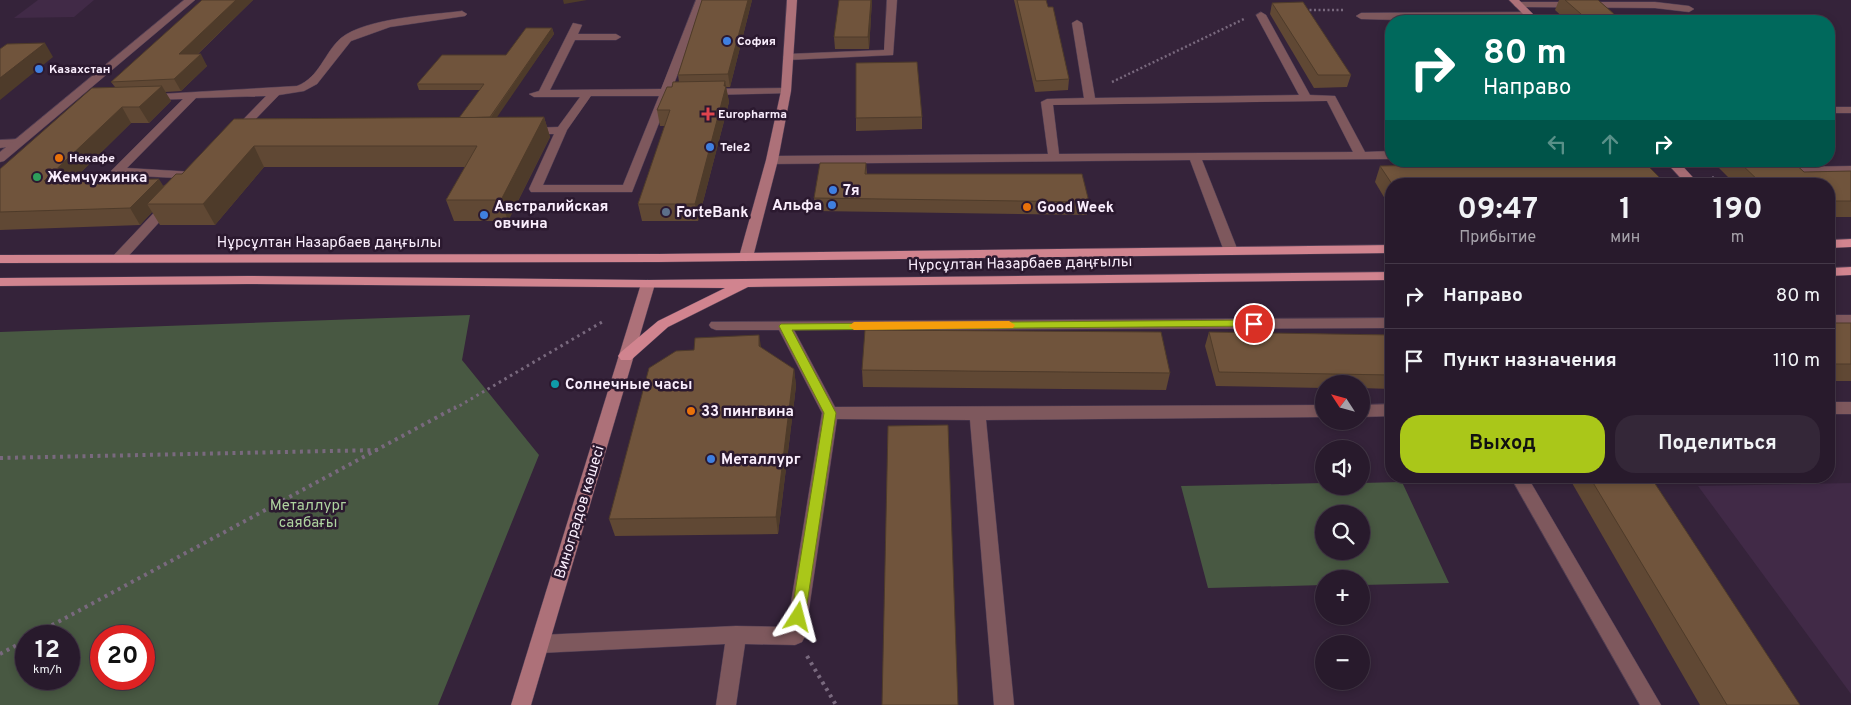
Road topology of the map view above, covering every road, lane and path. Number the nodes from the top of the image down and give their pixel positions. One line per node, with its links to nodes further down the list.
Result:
1 (190, 0): 32 (street)
2 (702, 0): 25 (street)
3 (792, 0): 22 (main road)
4 (892, 0): 22 (street)
5 (1595, 2): 6 (street); 7 (street); 13 (street)
6 (1652, 2): 8 (street)
7 (1516, 3): 12 (main road)
8 (1689, 9)
9 (1301, 10): 10 (path)
10 (1351, 10)
11 (462, 14): 24 (street)
12 (1529, 15)
13 (1609, 15)
14 (1261, 16): 30 (street)
15 (1360, 16): 16 (street)
16 (1385, 17)
17 (1245, 19): 29 (path)
18 (1077, 23): 29 (street)
19 (577, 25): 20 (street)
20 (572, 36): 21 (street); 26 (street)
21 (616, 37)
22 (788, 57): 23 (main road)
23 (786, 91): 25 (street); 45 (main road)
24 (276, 92): 27 (street); 37 (street)
25 (666, 92): 26 (street); 35 (street)
26 (588, 93): 35 (street)
27 (193, 95): 28 (street); 55 (street)
28 (137, 97)
29 (1089, 97): 30 (street); 44 (street)
30 (1307, 98): 40 (street)
31 (92, 99): 32 (street)
32 (70, 100): 38 (street)
33 (1835, 110): 34 (street)
34 (1851, 110)
35 (561, 130): 36 (street)
36 (512, 131)
37 (254, 134)
38 (17, 143): 39 (street); 43 (street)
39 (0, 144)
40 (1361, 156): 41 (street); 42 (street)
41 (1385, 156)
42 (1195, 157): 44 (street); 53 (street)
43 (0, 158)
44 (1054, 158): 45 (street)
45 (772, 160): 54 (main road)
46 (1676, 167): 49 (main road)
47 (1787, 167): 48 (street)
48 (1851, 170)
49 (1687, 178)
50 (1835, 244): 51 (main road)
51 (1851, 244)
52 (1385, 249): 53 (main road, Нұрсұлтан Назарбаев даңғылы)
53 (1231, 251): 54 (main road, Нұрсұлтан Назарбаев даңғылы)
54 (746, 257): 56 (main road, Нұрсұлтан Назарбаев даңғылы); 62 (main road)
55 (118, 258): 56 (main road, Нұрсұлтан Назарбаев даңғылы); 57 (main road, Нұрсұлтан Назарбаев даңғылы)
56 (659, 258): 63 (main road)
57 (0, 259)
58 (1851, 271): 59 (main road)
59 (1835, 272)
60 (1385, 276): 62 (main road, Нұрсұлтан Назарбаев даңғылы)
61 (0, 282): 63 (main road, Нұрсұлтан Назарбаев даңғылы)
62 (747, 282): 63 (main road, Нұрсұлтан Назарбаев даңғылы); 70 (main road)
63 (648, 284): 70 (main road, Виноградов көшесі)
64 (1835, 320): 65 (street)
65 (1851, 320)
66 (602, 322): 78 (path)
67 (1385, 323): 69 (street)
68 (716, 326): 69 (street)
69 (785, 326): 76 (street)
70 (626, 356): 84 (main road, Виноградов көшесі)
71 (1835, 408): 72 (street)
72 (1851, 408)
73 (1385, 410): 75 (street)
74 (1315, 411): 77 (street)
75 (1370, 411)
76 (830, 413): 77 (street); 83 (street)
77 (977, 414): 90 (street)
78 (378, 450): 79 (path); 81 (path)
79 (0, 458)
80 (1522, 483): 91 (street)
81 (52, 625)
82 (736, 635): 83 (street); 84 (street); 88 (street)
83 (795, 636): 89 (path)
84 (540, 644): 87 (main road, Виноградов көшесі)
85 (15, 646): 86 (path)
86 (0, 654)
87 (521, 705)
88 (726, 705)
89 (836, 705)
90 (1004, 705)
91 (1651, 705)

